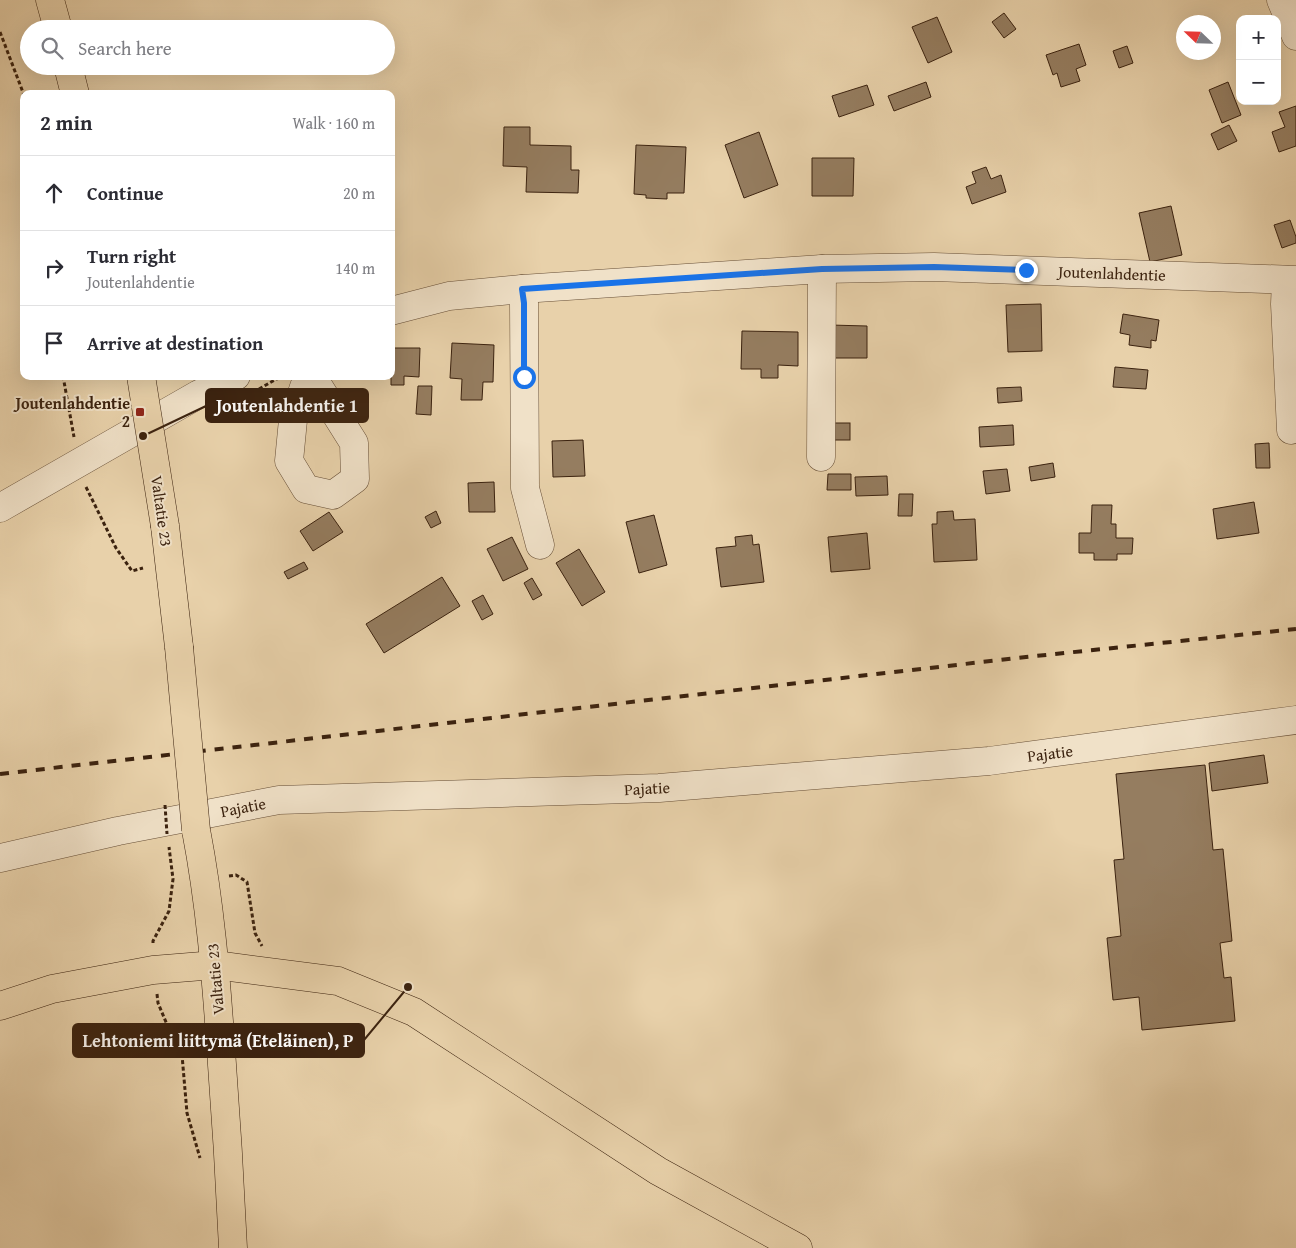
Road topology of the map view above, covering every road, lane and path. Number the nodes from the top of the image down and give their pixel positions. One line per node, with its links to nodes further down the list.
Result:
1 (50, 0): 3 (highway)
2 (1281, 0): 5 (street)
3 (56, 20)
4 (0, 32): 7 (path)
5 (1296, 36)
6 (70, 75): 8 (highway)
7 (22, 90)
8 (74, 90)
9 (822, 269): 10 (street, Joutenlahdentie); 11 (street, Joutenlahdentie); 17 (street)
10 (1291, 280): 16 (street)
11 (522, 289): 12 (street, Joutenlahdentie); 21 (street)
12 (395, 310)
13 (64, 380): 18 (path)
14 (142, 380): 26 (highway, Valtatie 23, bridge)
15 (228, 380): 18 (street)
16 (1291, 430)
17 (822, 456)
18 (79, 462): 20 (street)
19 (87, 490): 22 (path)
20 (0, 508)
21 (540, 545)
22 (144, 568)
23 (1296, 720): 25 (street, Pajatie)
24 (167, 834): 27 (path)
25 (0, 858)
26 (205, 878): 27 (path); 28 (path); 29 (highway, Valtatie 23)
27 (174, 879): 30 (path)
28 (270, 949)
29 (215, 965): 30 (highway); 33 (highway, Valtatie 23); 34 (highway)
30 (153, 970): 31 (highway); 32 (path)
31 (0, 1006)
32 (201, 1161)
33 (233, 1248)
34 (798, 1248)

